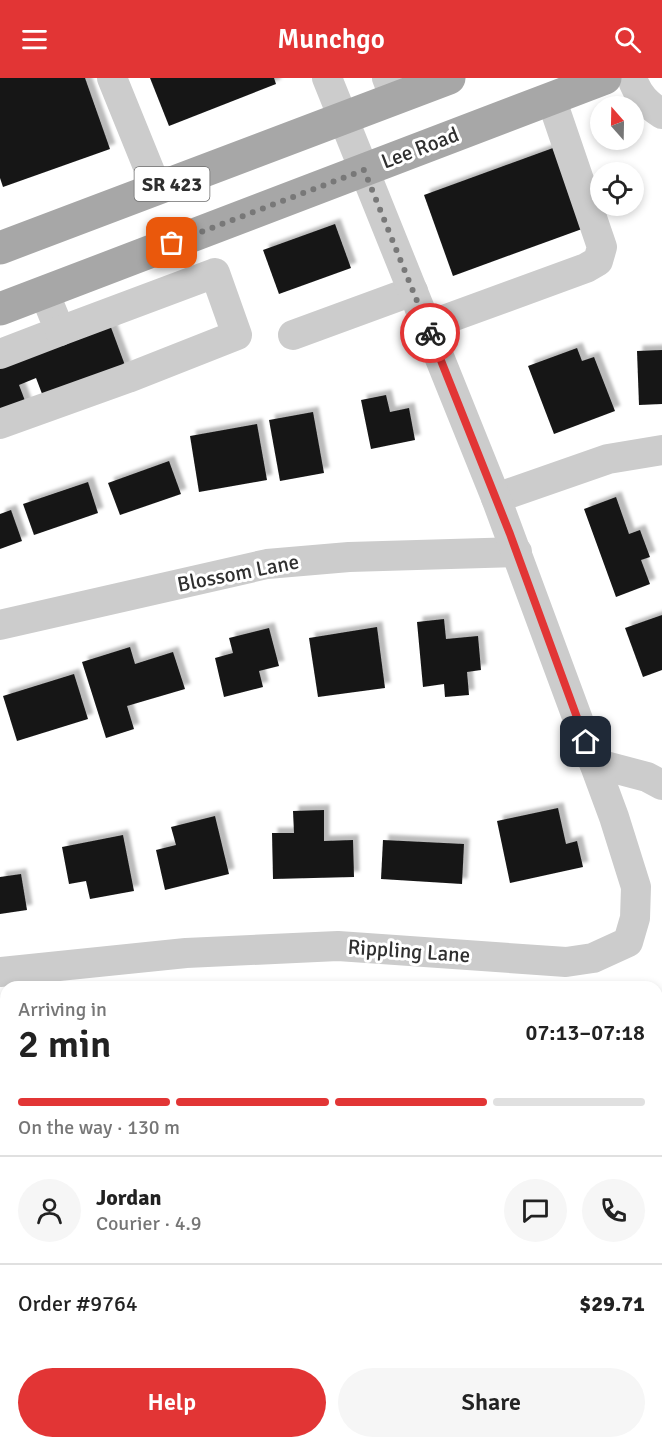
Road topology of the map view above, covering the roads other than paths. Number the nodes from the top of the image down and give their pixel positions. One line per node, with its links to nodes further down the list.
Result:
1 (112, 78): 11 (street)
2 (327, 78): 9 (street)
3 (449, 78): 6 (main road, SR 423)
4 (605, 78): 7 (main road, Lee Road / SR 423)
5 (633, 78): 8 (street)
6 (391, 88): 9 (main road, SR 423)
7 (551, 99): 10 (main road, Lee Road / SR 423); 16 (street)
8 (662, 114)
9 (343, 119): 10 (street); 11 (main road, SR 423)
10 (364, 170): 13 (street); 14 (main road, Lee Road / SR 423)
11 (157, 189): 12 (main road, SR 423)
12 (0, 248)
13 (413, 291): 16 (street); 18 (street)
14 (44, 292): 15 (main road, Lee Road / SR 423); 17 (street)
15 (0, 309)
16 (427, 326): 22 (street)
17 (60, 331): 19 (street); 20 (street)
18 (292, 335)
19 (0, 354)
20 (0, 424)
21 (662, 450): 22 (street)
22 (496, 498): 23 (street)
23 (517, 552): 24 (street, Blossom Lane); 25 (street)
24 (0, 625)
25 (594, 763): 26 (street); 27 (street, Rippling Lane)
26 (662, 785)
27 (0, 972)

